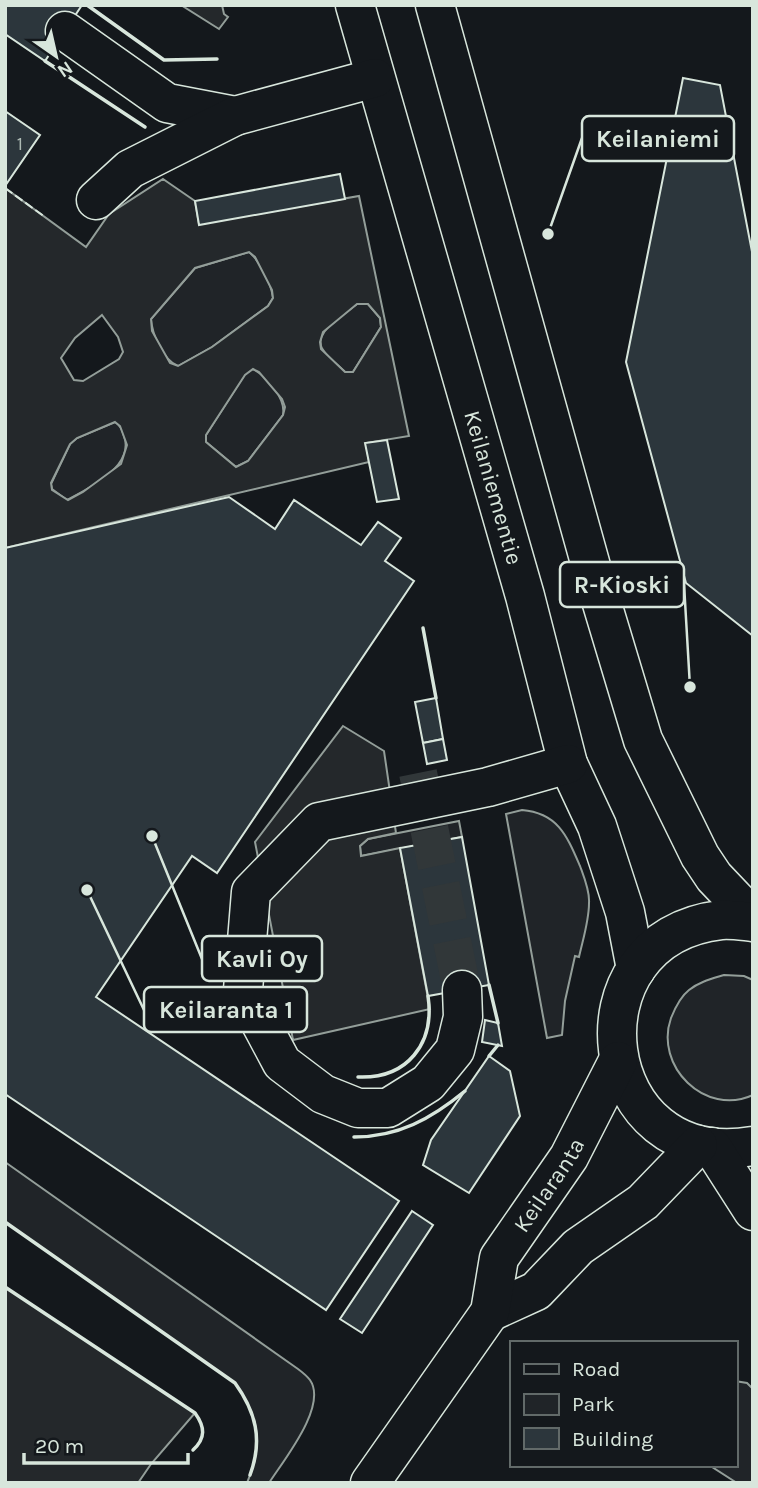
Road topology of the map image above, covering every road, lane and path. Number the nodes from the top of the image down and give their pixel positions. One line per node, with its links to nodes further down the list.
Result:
1 (355, 5): 4 (street, Keilaniementie)
2 (435, 5): 8 (street)
3 (65, 31): 5 (street)
4 (375, 78): 5 (street); 7 (street, Keilaniementie)
5 (235, 116): 6 (street)
6 (96, 200)
7 (568, 764): 9 (street, Keilaniementie); 10 (street)
8 (753, 920): 9 (street)
9 (636, 969): 11 (street)
10 (461, 990)
11 (618, 1061): 12 (street); 15 (street, Keilaranta)
12 (705, 1146): 13 (street); 14 (street); 15 (street)
13 (753, 1146)
14 (753, 1211)
15 (490, 1312): 16 (street, Keilaranta)
16 (370, 1483)

